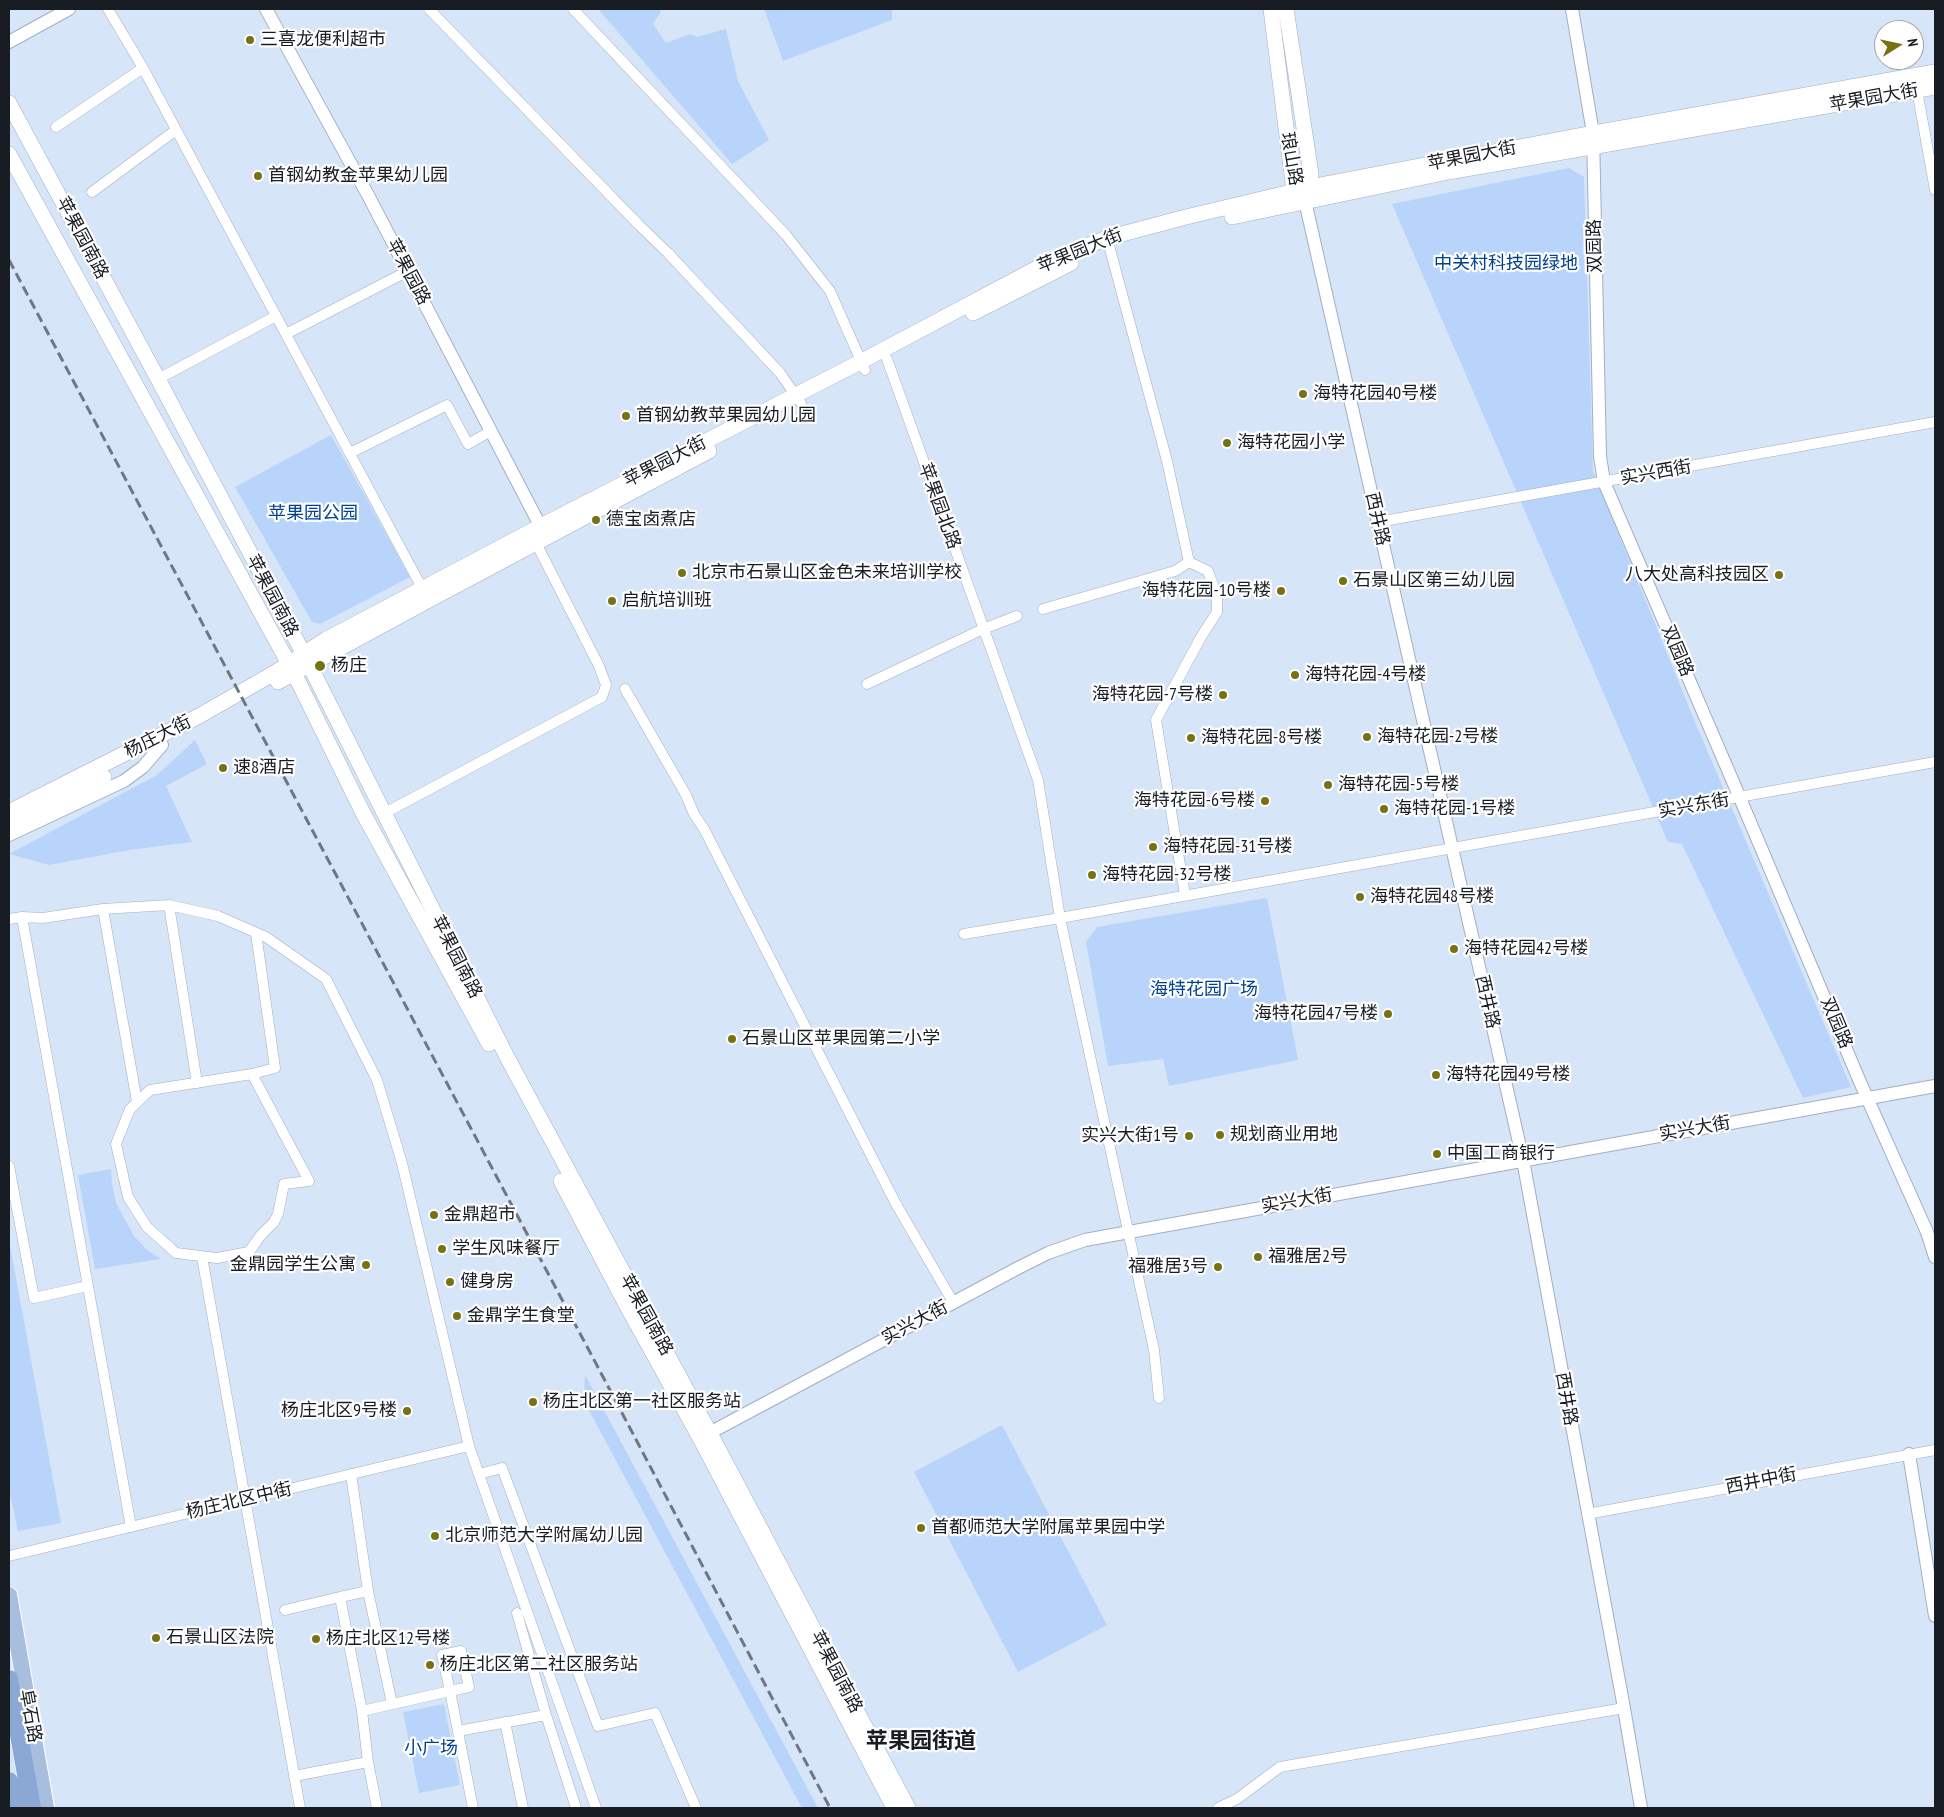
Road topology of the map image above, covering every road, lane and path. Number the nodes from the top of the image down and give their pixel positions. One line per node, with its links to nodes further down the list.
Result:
1 (69, 9): 9 (street)
2 (108, 9): 10 (street)
3 (266, 9): 23 (street, 苹果园路)
4 (429, 9): 29 (street)
5 (574, 9): 27 (street)
6 (1271, 9): 21 (main road, 琅山路)
7 (1286, 9): 21 (main road, 琅山路)
8 (1572, 9): 17 (street, 双园路)
9 (9, 42)
10 (143, 68): 15 (street); 16 (street)
11 (1935, 72): 17 (main road, 苹果园大街)
12 (1935, 87): 13 (main road, 苹果园大街)
13 (1918, 90): 17 (main road, 苹果园大街); 19 (street)
14 (9, 103): 28 (main road, 苹果园南路)
15 (56, 127)
16 (176, 130): 20 (street); 24 (street)
17 (1593, 140): 21 (main road, 苹果园大街); 33 (street, 双园路)
18 (9, 154): 42 (main road, 苹果园南路)
19 (1935, 190)
20 (92, 192)
21 (1303, 193): 22 (main road, 苹果园大街); 34 (street, 西井路)
22 (1108, 242): 26 (main road, 苹果园大街); 27 (main road, 苹果园大街); 36 (street)
23 (408, 271): 25 (street); 31 (street, 苹果园路)
24 (276, 316): 25 (street); 28 (street)
25 (286, 334): 32 (street)
26 (887, 359): 27 (main road, 苹果园大街); 40 (street, 苹果园北路)
27 (863, 365): 29 (main road, 苹果园大街)
28 (158, 379): 41 (main road, 苹果园南路)
29 (798, 399): 35 (main road, 苹果园大街)
30 (1935, 422): 33 (street, 实兴西街)
31 (491, 431): 32 (street); 35 (street, 苹果园路)
32 (350, 453): 37 (street)
33 (1604, 482): 34 (street, 实兴西街); 47 (street, 双园路)
34 (1378, 522): 52 (street, 西井路)
35 (541, 535): 37 (main road, 苹果园大街); 41 (main road, 苹果园大街); 49 (street)
36 (1189, 562): 38 (street); 53 (street)
37 (422, 588): 41 (main road, 苹果园大街)
38 (1043, 609)
39 (1017, 616): 40 (street)
40 (983, 629): 43 (street); 57 (street, 苹果园北路)
41 (306, 659): 42 (main road, 杨庄大街); 49 (main road, 苹果园南路)
42 (291, 669): 45 (main road, 杨庄大街); 48 (main road, 杨庄大街); 74 (main road, 苹果园南路)
43 (867, 684)
44 (625, 689): 72 (street)
45 (162, 745): 50 (main road, 杨庄大街); 51 (street, 杨庄大街)
46 (1935, 762): 47 (street, 实兴东街)
47 (1740, 798): 52 (street, 实兴东街); 64 (street, 双园路)
48 (9, 812)
49 (383, 814): 74 (main road, 苹果园南路)
50 (9, 823)
51 (9, 836)
52 (1452, 848): 53 (street, 实兴东街); 66 (street, 西井路)
53 (1185, 895): 57 (street, 实兴东街)
54 (169, 905): 55 (street); 59 (street); 62 (street)
55 (104, 909): 56 (street); 65 (street)
56 (22, 917): 58 (street); 71 (street)
57 (1060, 918): 60 (street, 实兴东街); 68 (street, 苹果园北路)
58 (9, 919)
59 (256, 933): 61 (street); 75 (street)
60 (964, 934)
61 (252, 1074): 62 (street); 69 (street)
62 (197, 1083): 65 (street)
63 (1935, 1086): 64 (street, 实兴大街)
64 (1867, 1098): 66 (street, 实兴大街); 70 (street, 双园路)
65 (137, 1102): 69 (street)
66 (1523, 1160): 68 (street, 实兴大街); 81 (street, 西井路)
67 (9, 1166): 71 (street)
68 (1127, 1232): 72 (street, 实兴大街); 73 (street, 苹果园北路)
69 (202, 1257): 80 (street)
70 (1935, 1257)
71 (88, 1286): 82 (street)
72 (953, 1302): 74 (street, 实兴大街)
73 (1159, 1398)
74 (705, 1435): 110 (main road, 苹果园南路); 111 (main road, 苹果园南路)
75 (469, 1446): 78 (street, 杨庄北区中街); 79 (street)
76 (1935, 1450): 77 (street, 西井中街)
77 (1909, 1454): 81 (street, 西井中街); 89 (street)
78 (351, 1474): 80 (street, 杨庄北区中街); 84 (street)
79 (479, 1474): 108 (street); 109 (street)
80 (245, 1500): 82 (street, 杨庄北区中街); 98 (street)
81 (1587, 1514): 92 (street, 西井路)
82 (131, 1527): 83 (street, 杨庄北区中街)
83 (9, 1556)
84 (368, 1591): 86 (street); 91 (street)
85 (9, 1595): 102 (main road, 阜石路)
86 (340, 1597): 87 (street); 93 (street)
87 (285, 1610)
88 (517, 1613): 94 (street)
89 (1935, 1616)
90 (9, 1679): 101 (highway, 阜石路)
91 (392, 1704): 93 (street); 96 (street)
92 (1624, 1708): 112 (street); 113 (street, 西井路)
93 (362, 1711): 97 (street)
94 (546, 1715): 95 (street); 107 (street)
95 (505, 1722): 96 (street); 106 (street)
96 (458, 1731): 105 (street)
97 (368, 1762): 98 (street); 104 (street)
98 (294, 1776): 103 (street)
99 (9, 1781): 100 (highway)
100 (14, 1808)
101 (32, 1808)
102 (46, 1808)
103 (300, 1808)
104 (377, 1808)
105 (473, 1808)
106 (523, 1808)
107 (576, 1808)
108 (596, 1808)
109 (696, 1808)
110 (894, 1808)
111 (908, 1808)
112 (1218, 1808)
113 (1641, 1808)

